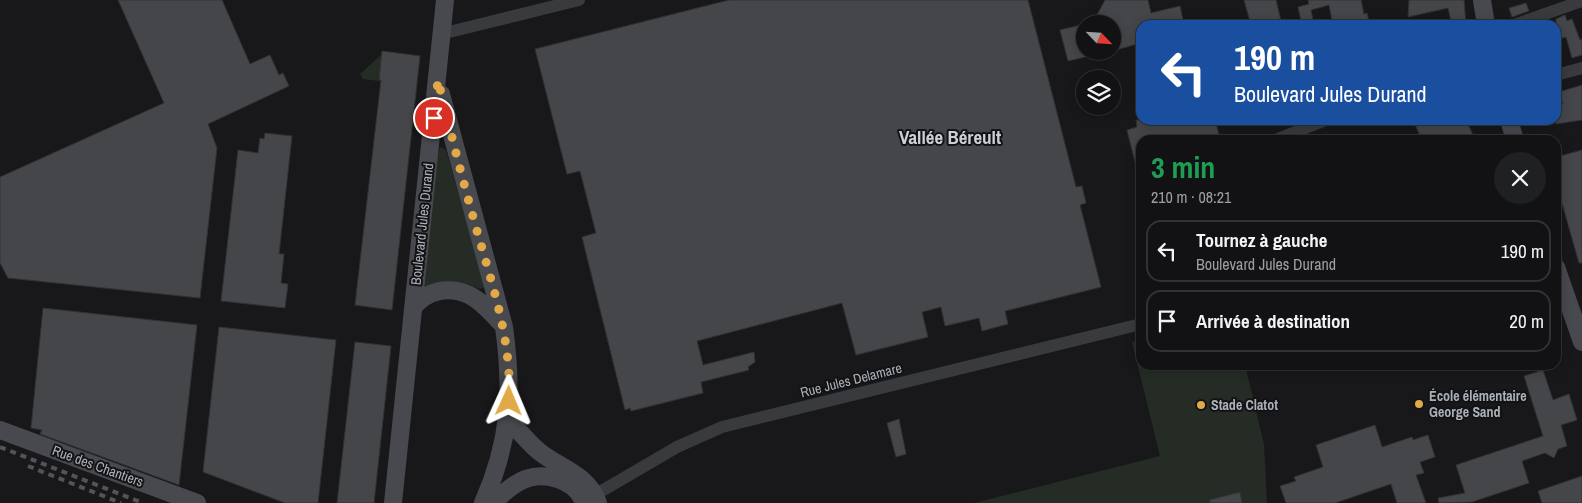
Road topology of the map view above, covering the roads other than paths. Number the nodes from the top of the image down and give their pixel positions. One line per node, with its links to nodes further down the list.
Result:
1 (445, 0): 7 (street, Boulevard Jules Durand)
2 (579, 0): 7 (street)
3 (1482, 0): 5 (street)
4 (1582, 1): 6 (street)
5 (1485, 20)
6 (1528, 20)
7 (441, 34): 10 (street, Boulevard Jules Durand)
8 (1582, 68): 9 (street)
9 (1561, 74)
10 (438, 80): 14 (street, Boulevard Jules Durand); 16 (street, Boulevard Jules Durand)
11 (1313, 125): 12 (street)
12 (1288, 135)
13 (1561, 281): 17 (street)
14 (413, 308): 16 (street, Boulevard Jules Durand); 22 (street, Boulevard Jules Durand)
15 (1136, 325): 20 (street, Rue Jules Delamare)
16 (504, 327): 18 (street, Boulevard Jules Durand)
17 (1582, 342)
18 (508, 420): 20 (street); 23 (street, Boulevard Jules Durand)
19 (0, 430): 21 (street, Rue des Chantiers)
20 (590, 500): 24 (street)
21 (197, 503)
22 (393, 503)
23 (484, 503)
24 (494, 503)

